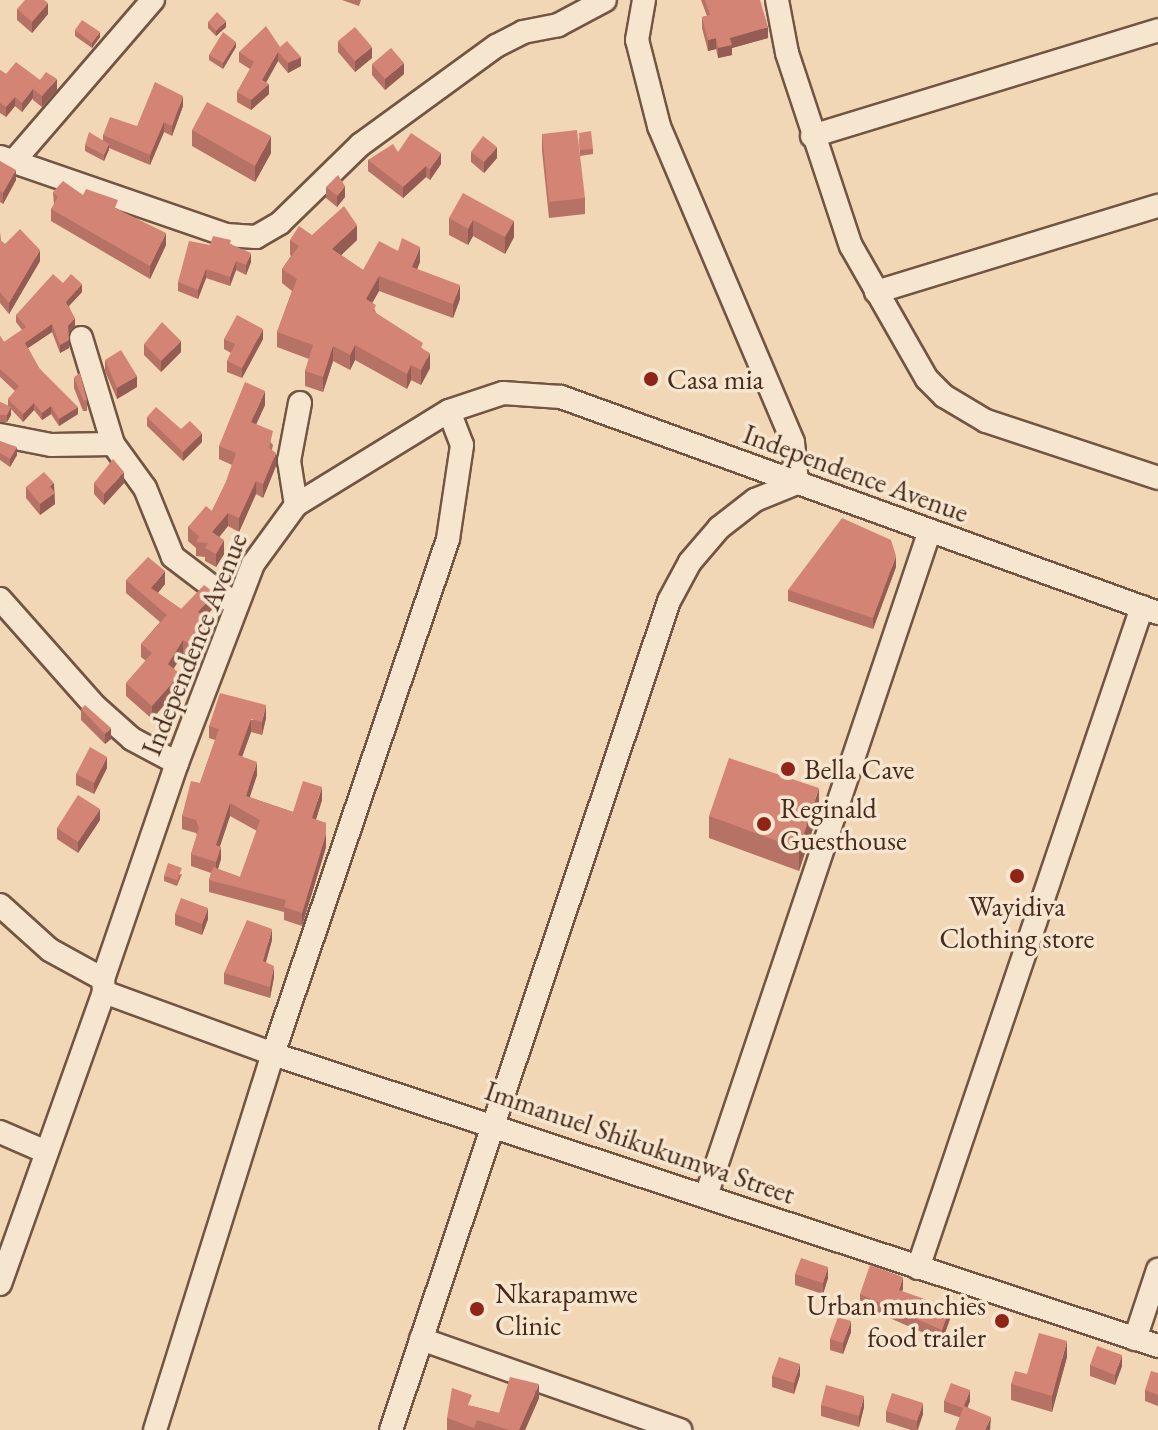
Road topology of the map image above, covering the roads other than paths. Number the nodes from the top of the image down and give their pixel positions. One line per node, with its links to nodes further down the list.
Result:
1 (153, 0): 7 (street)
2 (605, 0): 7 (street)
3 (644, 0): 16 (street)
4 (777, 0): 6 (street)
5 (1158, 30): 6 (street)
6 (812, 136): 9 (street)
7 (7, 159)
8 (1158, 206): 9 (street)
9 (876, 292): 15 (street)
10 (81, 338): 14 (street)
11 (300, 403): 17 (street)
12 (449, 411): 16 (street, Independence Avenue); 17 (street, Independence Avenue); 25 (street)
13 (0, 435): 14 (street)
14 (113, 444): 20 (street)
15 (1158, 478)
16 (797, 483): 18 (street, Independence Avenue); 26 (street)
17 (296, 505): 20 (street, Independence Avenue)
18 (929, 533): 21 (street, Independence Avenue); 29 (street)
19 (0, 599): 22 (street)
20 (236, 605): 22 (street, Independence Avenue)
21 (1150, 610): 30 (street)
22 (177, 763): 24 (street, Independence Avenue)
23 (0, 905): 24 (street, Immanuel Shikukumwa Street)
24 (104, 986): 25 (street, Immanuel Shikukumwa Street); 28 (street, Independence Avenue)
25 (273, 1054): 26 (street, Immanuel Shikukumwa Street); 36 (street)
26 (496, 1123): 29 (street, Immanuel Shikukumwa Street); 33 (street)
27 (0, 1132): 28 (street)
28 (46, 1152): 32 (street, Independence Avenue)
29 (706, 1196): 30 (street, Immanuel Shikukumwa Street)
30 (918, 1268): 34 (street, Immanuel Shikukumwa Street)
31 (1158, 1270): 34 (street)
32 (0, 1284)
33 (421, 1339): 37 (street); 38 (street)
34 (1135, 1339): 35 (street, Immanuel Shikukumwa Street)
35 (1158, 1346)
36 (155, 1430)
37 (391, 1430)
38 (680, 1430)

